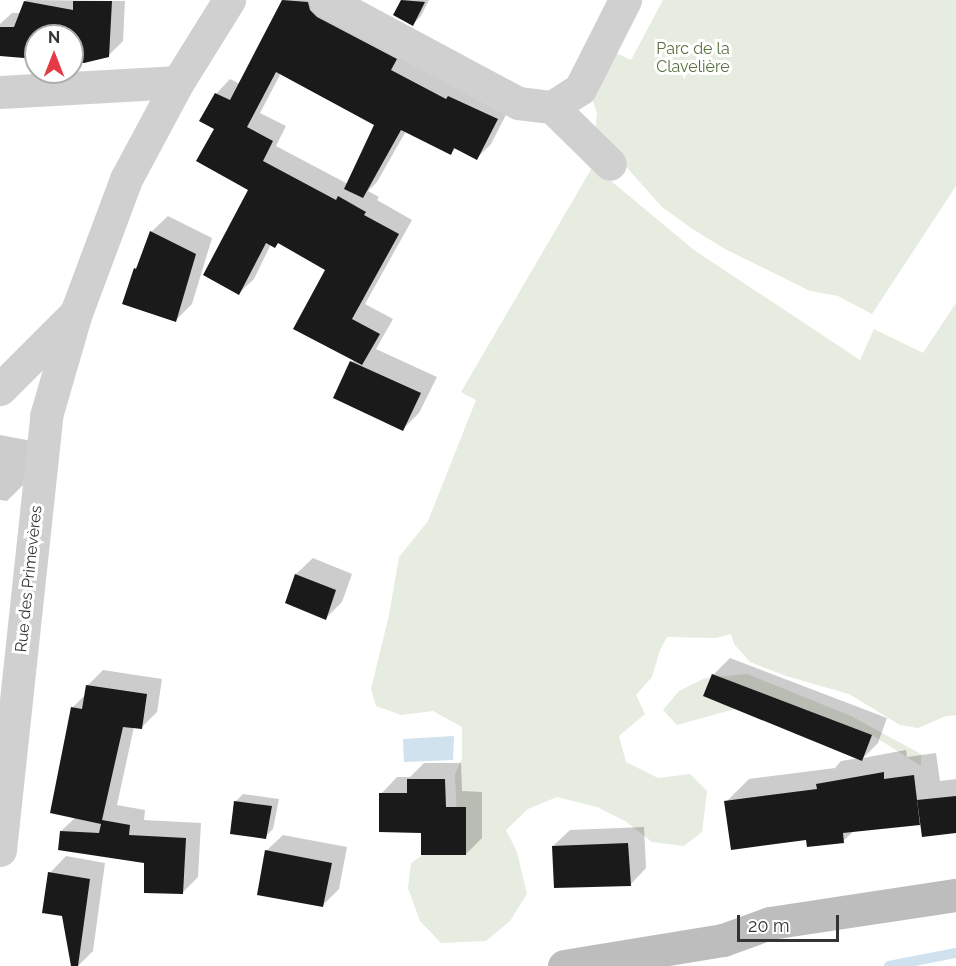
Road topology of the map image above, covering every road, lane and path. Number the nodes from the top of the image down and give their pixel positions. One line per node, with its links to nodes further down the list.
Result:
1 (229, 0): 4 (street, Rue des Primevères)
2 (326, 0): 6 (street)
3 (625, 0): 6 (street)
4 (178, 82): 5 (street); 8 (street, Rue des Primevères)
5 (0, 92)
6 (552, 107): 7 (street)
7 (610, 164)
8 (76, 313): 9 (street); 10 (street, Rue des Primevères)
9 (0, 390)
10 (0, 850)
11 (956, 895): 13 (main road)
12 (956, 915): 13 (main road)
13 (723, 940): 14 (main road)
14 (564, 966)

